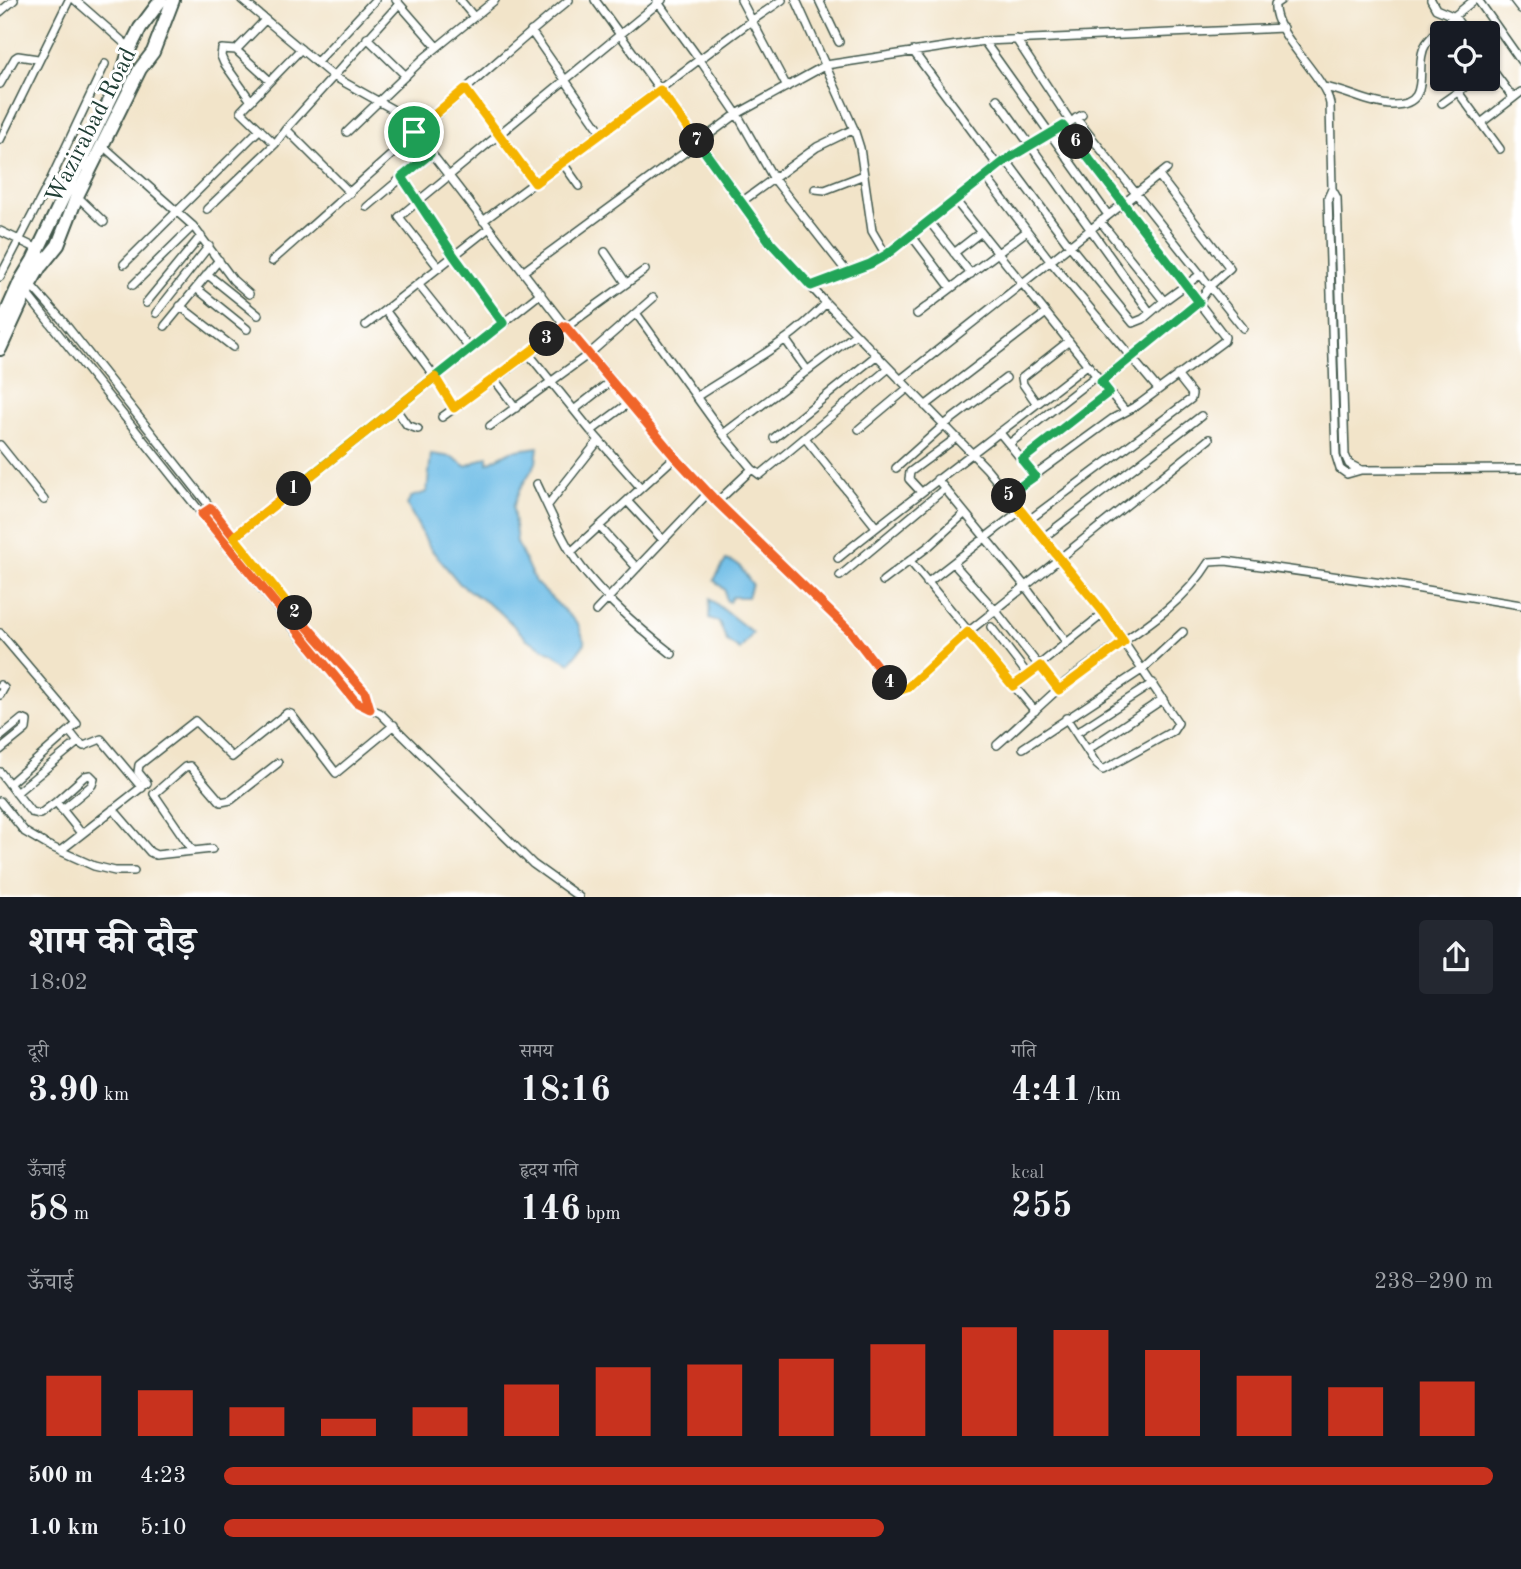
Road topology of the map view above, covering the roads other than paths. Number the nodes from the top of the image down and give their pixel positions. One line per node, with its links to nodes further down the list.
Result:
1 (14, 0): 23 (street)
2 (69, 0): 43 (street)
3 (75, 0): 39 (street)
4 (160, 0): 26 (highway, Wazirabad Road)
5 (173, 0): 33 (highway, Wazirabad Road)
6 (242, 0): 27 (street)
7 (375, 0): 46 (street)
8 (460, 0): 24 (street)
9 (495, 0): 24 (street)
10 (569, 0): 31 (street)
11 (594, 0): 32 (street)
12 (741, 0): 28 (street)
13 (782, 0): 28 (street)
14 (796, 0): 48 (street)
15 (819, 0): 37 (street)
16 (1281, 0): 30 (street)
17 (1431, 0): 25 (street)
18 (1476, 0): 25 (street); 45 (street)
19 (1514, 0): 22 (street)
20 (658, 1): 32 (street); 44 (street)
21 (397, 2): 34 (street); 38 (street)
22 (1521, 9)
23 (0, 12)
24 (474, 18): 38 (street)
25 (1455, 18): 29 (street); 56 (street)
26 (148, 20): 33 (highway); 39 (highway, Wazirabad Road)
27 (265, 20): 40 (street); 41 (street)
28 (753, 20): 44 (street); 55 (street)
29 (1457, 21)
30 (1283, 27): 35 (street); 56 (street)
31 (531, 32): 51 (street); 57 (street)
32 (619, 34): 51 (street); 58 (street)
33 (158, 36): 80 (highway, Wazirabad Road)
34 (368, 38): 49 (street); 50 (street)
35 (1016, 38): 36 (street); 67 (street)
36 (984, 41): 42 (street); 76 (street)
37 (839, 42)
38 (437, 47): 50 (street)
39 (130, 48): 99 (highway, Wazirabad Road)
40 (301, 48): 46 (street); 52 (street)
41 (236, 50): 52 (street); 63 (street)
42 (913, 51): 48 (street); 86 (street)
43 (38, 59): 54 (street); 77 (street)
44 (700, 60): 58 (street); 66 (street)
45 (1521, 61)
46 (317, 62): 49 (street)
47 (105, 64): 94 (street)
48 (826, 65): 55 (street); 71 (street)
49 (333, 76): 64 (street); 70 (street)
50 (405, 76): 64 (street)
51 (564, 79): 74 (street); 75 (street)
52 (270, 81): 63 (street)
53 (1500, 82): 61 (street)
54 (0, 83)
55 (787, 87): 66 (street)
56 (1323, 87): 98 (street)
57 (465, 89): 73 (street); 75 (street)
58 (660, 90): 74 (street); 78 (street)
59 (1458, 92): 65 (street); 68 (street)
60 (1521, 92): 61 (street)
61 (1513, 98): 68 (street)
62 (997, 99): 81 (street)
63 (251, 101): 69 (street)
64 (379, 101): 72 (street); 73 (street)
65 (1442, 103)
66 (737, 114): 78 (street); 93 (street)
67 (1073, 120): 76 (street); 101 (street); 105 (street)
68 (1481, 123): 82 (street)
69 (260, 129): 79 (street); 108 (street)
70 (286, 129): 79 (street); 100 (street)
71 (854, 129): 89 (street); 93 (street)
72 (346, 132)
73 (414, 132): 83 (street); 100 (street)
74 (602, 132): 85 (street)
75 (499, 133): 88 (street); 95 (street)
76 (1049, 135): 81 (street); 109 (street)
77 (0, 140)
78 (697, 141): 104 (street); 137 (street)
79 (275, 144): 107 (street)
80 (102, 145): 99 (highway, Wazirabad Road); 108 (street)
81 (1030, 146): 84 (street); 116 (street)
82 (1500, 149)
83 (430, 154): 88 (street); 92 (street)
84 (1006, 160): 86 (street); 124 (street)
85 (562, 162): 95 (street); 96 (street)
86 (998, 166): 90 (street)
87 (1167, 169): 91 (street)
88 (448, 175): 103 (street); 110 (street)
89 (864, 175): 97 (street); 128 (street)
90 (985, 176): 102 (street); 118 (street)
91 (1159, 176): 101 (street); 149 (street)
92 (402, 177): 103 (street); 106 (street)
93 (774, 178): 104 (street); 138 (street)
94 (50, 180): 99 (street); 122 (street)
95 (535, 183): 110 (street)
96 (579, 186)
97 (815, 189)
98 (1332, 189): 231 (street); 233 (street)
99 (72, 193): 113 (street); 130 (highway, Wazirabad Road)
100 (350, 193): 132 (street)
101 (1137, 194): 105 (street); 141 (street)
102 (955, 200): 111 (street); 119 (street)
103 (418, 201): 129 (street); 135 (street)
104 (740, 203): 148 (street)
105 (1123, 204): 109 (street); 147 (street)
106 (368, 207)
107 (207, 209)
108 (177, 211): 114 (street); 134 (street)
109 (1108, 215): 112 (street)
110 (483, 221): 115 (street)
111 (929, 221): 120 (street); 126 (street)
112 (1100, 221): 116 (street); 156 (street)
113 (104, 222)
114 (193, 226): 121 (street); 145 (street)
115 (489, 228): 129 (street); 137 (street)
116 (1089, 229): 124 (street); 162 (street)
117 (0, 231): 122 (street)
118 (1027, 231): 127 (street); 133 (street)
119 (981, 232): 126 (street); 127 (street)
120 (911, 235): 128 (street); 151 (street)
121 (201, 236): 123 (street); 158 (street)
122 (20, 240): 130 (street); 142 (street)
123 (209, 246): 131 (street); 164 (street)
124 (1070, 246): 133 (street); 156 (street)
125 (605, 253): 143 (street)
126 (954, 253): 140 (street)
127 (997, 254): 140 (street); 146 (street)
128 (886, 255): 138 (street)
129 (454, 256): 135 (street); 170 (street)
130 (37, 258): 152 (highway, Wazirabad Road); 174 (highway, Wazirabad Road)
131 (219, 260): 139 (street); 154 (street)
132 (272, 261)
133 (1051, 262): 146 (street); 186 (street)
134 (124, 264)
135 (439, 268): 144 (street)
136 (645, 270): 143 (street)
137 (524, 271): 153 (street)
138 (847, 272): 148 (street)
139 (207, 274): 150 (street); 168 (street)
140 (971, 274): 151 (street)
141 (1200, 274): 147 (street); 149 (street)
142 (0, 277)
143 (626, 283): 173 (street)
144 (418, 284): 161 (street); 182 (street)
145 (134, 285)
146 (1022, 285): 166 (street); 195 (street)
147 (1186, 285): 156 (street); 157 (street)
148 (811, 286): 159 (street)
149 (1210, 286): 157 (street); 163 (street)
150 (196, 288): 160 (street); 176 (street)
151 (951, 288): 167 (street)
152 (28, 289): 181 (highway, Wazirabad Road); 249 (street); 252 (street)
153 (541, 293): 170 (street); 173 (street)
154 (249, 294)
155 (653, 298): 165 (street)
156 (1164, 300)
157 (1199, 302): 169 (street); 186 (street)
158 (146, 303)
159 (826, 303): 177 (street); 178 (street)
160 (180, 306): 172 (street); 180 (street)
161 (385, 310): 171 (street); 191 (street)
162 (1149, 310)
163 (1228, 310): 169 (street); 175 (street)
164 (156, 313)
165 (636, 313): 184 (street); 201 (street)
166 (1046, 313): 179 (street); 205 (street)
167 (916, 314)
168 (258, 315)
169 (1213, 321): 190 (street)
170 (503, 323): 182 (street)
171 (366, 325)
172 (165, 326)
173 (565, 326): 183 (street); 184 (street)
174 (0, 327)
175 (1243, 328)
176 (247, 329)
177 (856, 334): 185 (street); 189 (street)
178 (785, 339): 189 (street); 201 (street)
179 (1069, 341): 187 (street); 204 (street)
180 (233, 347)
181 (0, 349)
182 (470, 349): 191 (street)
183 (528, 353): 193 (street); 197 (street)
184 (589, 354): 196 (street); 197 (street)
185 (877, 355): 188 (street); 202 (street)
186 (1132, 359): 194 (street); 199 (street)
187 (1087, 365): 194 (street); 204 (street)
188 (889, 368): 195 (street); 211 (street)
189 (807, 370): 220 (street)
190 (1177, 375): 199 (street); 253 (street)
191 (435, 377): 206 (street); 207 (street)
192 (1006, 378): 214 (street)
193 (494, 379): 207 (street); 208 (street)
194 (1099, 379): 200 (street); 226 (street)
195 (900, 380): 198 (street)
196 (611, 381): 203 (street); 209 (street)
197 (551, 382): 208 (street); 209 (street)
198 (908, 388): 205 (street); 217 (street)
199 (1158, 389): 210 (street)
200 (1109, 392): 210 (street); 230 (street)
201 (696, 397): 220 (street)
202 (822, 399): 211 (street); 221 (street)
203 (629, 402): 218 (street); 229 (street)
204 (1037, 404): 219 (street)
205 (925, 406): 214 (street)
206 (395, 408): 216 (street); 256 (street)
207 (454, 408): 213 (street)
208 (516, 408): 215 (street)
209 (574, 410): 218 (street)
210 (1125, 411): 237 (street)
211 (834, 413): 222 (street)
212 (1201, 416): 257 (street)
213 (442, 417)
214 (944, 425): 223 (street); 232 (street)
215 (490, 426)
216 (418, 429)
217 (859, 429)
218 (591, 431): 225 (street)
219 (1000, 433): 226 (street); 228 (street)
220 (723, 434): 235 (street)
221 (774, 438)
222 (805, 438): 235 (street); 255 (street)
223 (956, 438): 228 (street); 243 (street)
224 (1209, 439): 262 (street)
225 (599, 440): 240 (street); 248 (street)
226 (1009, 444): 230 (street)
227 (0, 445): 245 (street)
228 (971, 453): 238 (street); 244 (street)
229 (675, 457): 240 (street); 242 (street)
230 (1022, 460): 237 (street)
231 (1346, 460): 233 (street); 236 (street)
232 (895, 468)
233 (1340, 469): 236 (street)
234 (1521, 469): 236 (street)
235 (752, 470): 247 (street)
236 (1361, 470)
237 (1035, 476): 244 (street)
238 (937, 479): 241 (street); 243 (street)
239 (537, 484): 248 (street)
240 (642, 488): 246 (street)
241 (944, 489): 251 (street); 266 (street)
242 (708, 492): 247 (street); 259 (street)
243 (920, 492): 255 (street)
244 (1008, 495): 250 (street)
245 (44, 500)
246 (628, 500): 254 (street); 259 (street)
247 (717, 502): 276 (street)
248 (548, 505): 260 (street)
249 (211, 508): 252 (street); 256 (street)
250 (1020, 510): 253 (street); 258 (street)
251 (965, 513): 258 (street); 263 (street)
252 (202, 514): 291 (street)
253 (1029, 520): 257 (street)
254 (599, 526): 260 (street); 265 (street)
255 (876, 527): 261 (street)
256 (234, 537): 291 (street)
257 (1044, 537): 262 (street)
258 (985, 538): 264 (street); 269 (street)
259 (663, 540): 265 (street)
260 (571, 552): 270 (street)
261 (838, 558)
262 (1060, 558): 269 (street); 274 (street)
263 (910, 561): 267 (street); 268 (street)
264 (953, 563): 268 (street); 272 (street)
265 (637, 568): 270 (street)
266 (840, 576)
267 (883, 581)
268 (927, 583): 276 (street)
269 (1025, 586): 272 (street); 280 (street)
270 (609, 598): 273 (street); 281 (street)
271 (1521, 605): 279 (street)
272 (995, 610): 276 (street); 282 (street)
273 (596, 611)
274 (1104, 613): 279 (street); 280 (street)
275 (991, 627): 284 (street)
276 (968, 632): 287 (street)
277 (1183, 632): 283 (street)
278 (0, 633): 295 (street)
279 (1124, 642): 283 (street); 288 (street)
280 (1067, 643): 282 (street)
281 (672, 654)
282 (1040, 666): 284 (street); 288 (street)
283 (1143, 669): 285 (street); 293 (street)
284 (1028, 675): 287 (street)
285 (1153, 683): 290 (street); 296 (street)
286 (0, 685): 289 (street)
287 (1013, 686): 292 (street)
288 (1059, 690): 292 (street)
289 (0, 695)
290 (1163, 699): 302 (street); 302 (street)
291 (370, 709): 294 (street)
292 (1035, 711): 299 (street)
293 (1066, 718): 296 (street); 300 (street)
294 (394, 725): 306 (street); 318 (street)
295 (70, 732): 298 (street); 305 (street)
296 (1076, 733): 302 (street)
297 (0, 737): 301 (street)
298 (78, 742): 306 (street); 307 (street)
299 (998, 746)
300 (1023, 748)
301 (0, 750)
302 (1087, 750)
303 (278, 763): 308 (street)
304 (0, 772): 305 (street)
305 (9, 784): 307 (street)
306 (144, 786): 308 (street); 311 (street)
307 (16, 793): 310 (street)
308 (154, 794): 316 (street)
309 (0, 801): 315 (street)
310 (56, 802): 312 (street); 312 (street)
311 (113, 809): 313 (street); 316 (street)
312 (62, 810): 313 (street)
313 (81, 833): 315 (street)
314 (212, 849): 316 (street)
315 (60, 851): 317 (street)
316 (193, 851)
317 (134, 872)
318 (579, 897)

